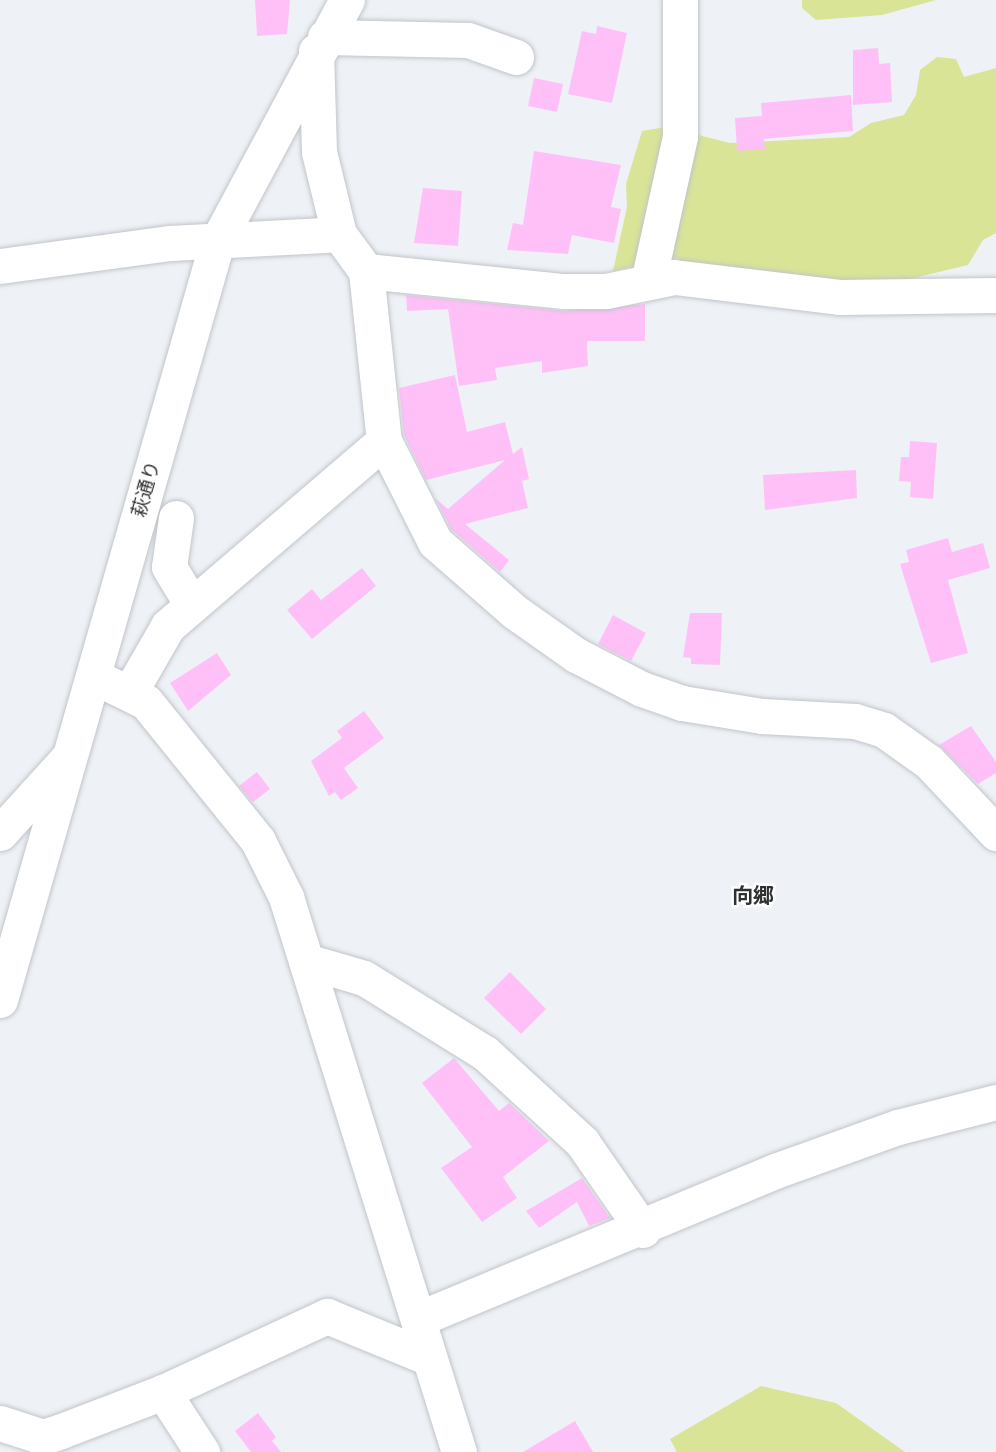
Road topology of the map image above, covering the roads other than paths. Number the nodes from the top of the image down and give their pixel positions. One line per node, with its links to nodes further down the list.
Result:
1 (347, 0): 3 (street, 萩通り)
2 (680, 0): 9 (street)
3 (321, 44): 4 (street); 5 (street); 6 (street, 萩通り)
4 (516, 57)
5 (339, 234): 6 (street); 8 (street)
6 (217, 242): 7 (street); 14 (street, 萩通り)
7 (0, 266)
8 (366, 271): 9 (street); 11 (street)
9 (648, 282): 10 (street)
10 (996, 295)
11 (384, 441): 13 (street); 17 (street)
12 (176, 518): 13 (street)
13 (191, 603): 15 (street)
14 (93, 676): 15 (street); 16 (street, 萩通り)
15 (130, 692): 19 (street)
16 (70, 757): 18 (street); 20 (street, 萩通り)
17 (996, 832)
18 (0, 833)
19 (306, 961): 22 (street); 23 (street)
20 (0, 1000)
21 (996, 1102): 22 (street)
22 (643, 1230): 23 (street)
23 (418, 1319): 24 (street)
24 (427, 1357): 25 (street); 28 (street)
25 (163, 1392): 26 (street); 27 (street)
26 (0, 1423)
27 (202, 1452)
28 (459, 1452)

